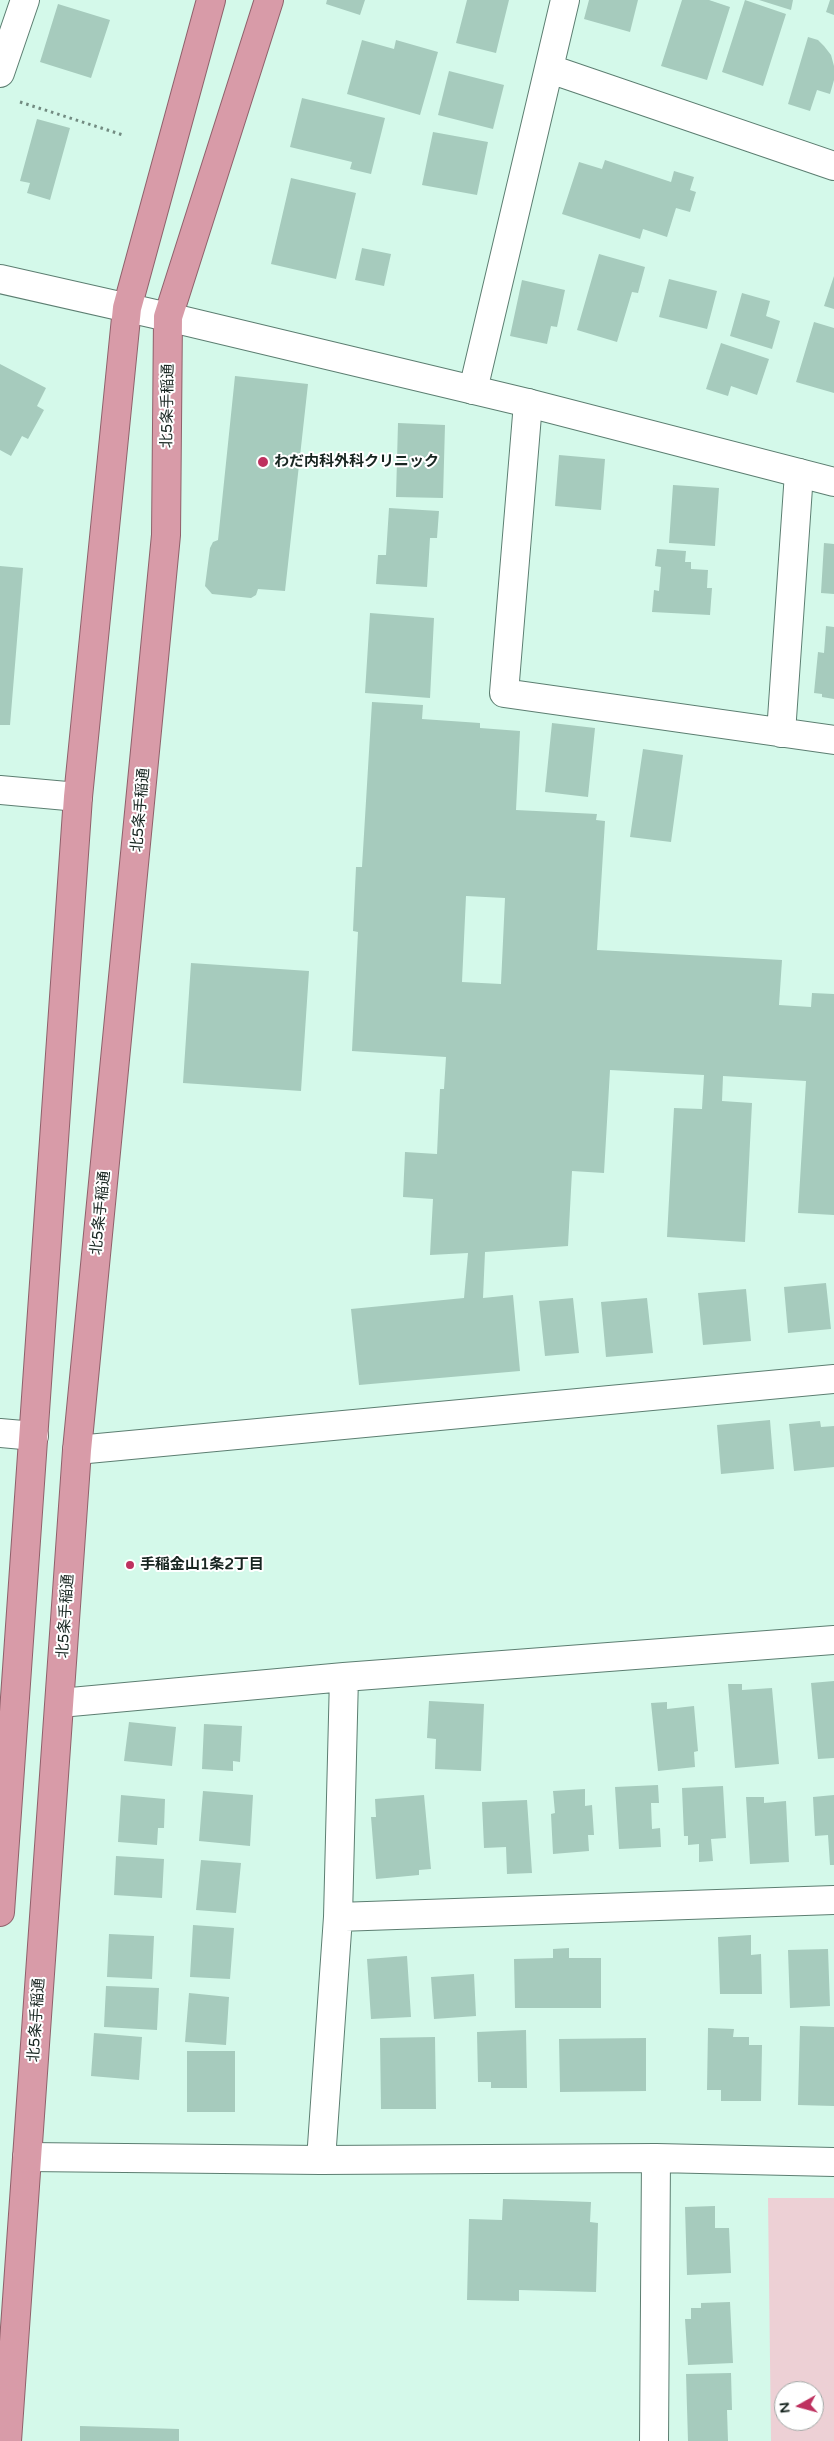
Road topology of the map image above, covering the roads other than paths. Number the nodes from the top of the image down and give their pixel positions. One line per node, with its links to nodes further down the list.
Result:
1 (25, 0): 6 (street)
2 (212, 0): 9 (highway)
3 (269, 0): 10 (highway, 北5条手稲通)
4 (565, 0): 5 (street)
5 (550, 69): 7 (street); 11 (street)
6 (0, 73)
7 (834, 166)
8 (0, 279): 9 (street)
9 (127, 308): 10 (street); 18 (highway)
10 (168, 316): 11 (street); 22 (highway, 北5条手稲通)
11 (473, 390): 12 (street)
12 (528, 403): 13 (street); 15 (street)
13 (799, 473): 14 (street); 15 (street)
14 (834, 482)
15 (781, 733): 16 (street)
16 (834, 740)
17 (0, 790): 18 (street)
18 (78, 797): 21 (highway)
19 (834, 1379): 22 (street)
20 (0, 1432): 21 (street)
21 (34, 1436): 27 (highway)
22 (78, 1450): 25 (highway, 北5条手稲通)
23 (834, 1640): 24 (street)
24 (344, 1677): 25 (street); 28 (street)
25 (60, 1702): 29 (highway, 北5条手稲通)
26 (834, 1900): 28 (street)
27 (0, 1912)
28 (338, 1917): 31 (street)
29 (27, 2157): 31 (street); 33 (highway, 北5条手稲通)
30 (656, 2158): 31 (street); 32 (street); 34 (street)
31 (321, 2160)
32 (834, 2162)
33 (7, 2441)
34 (654, 2441)

